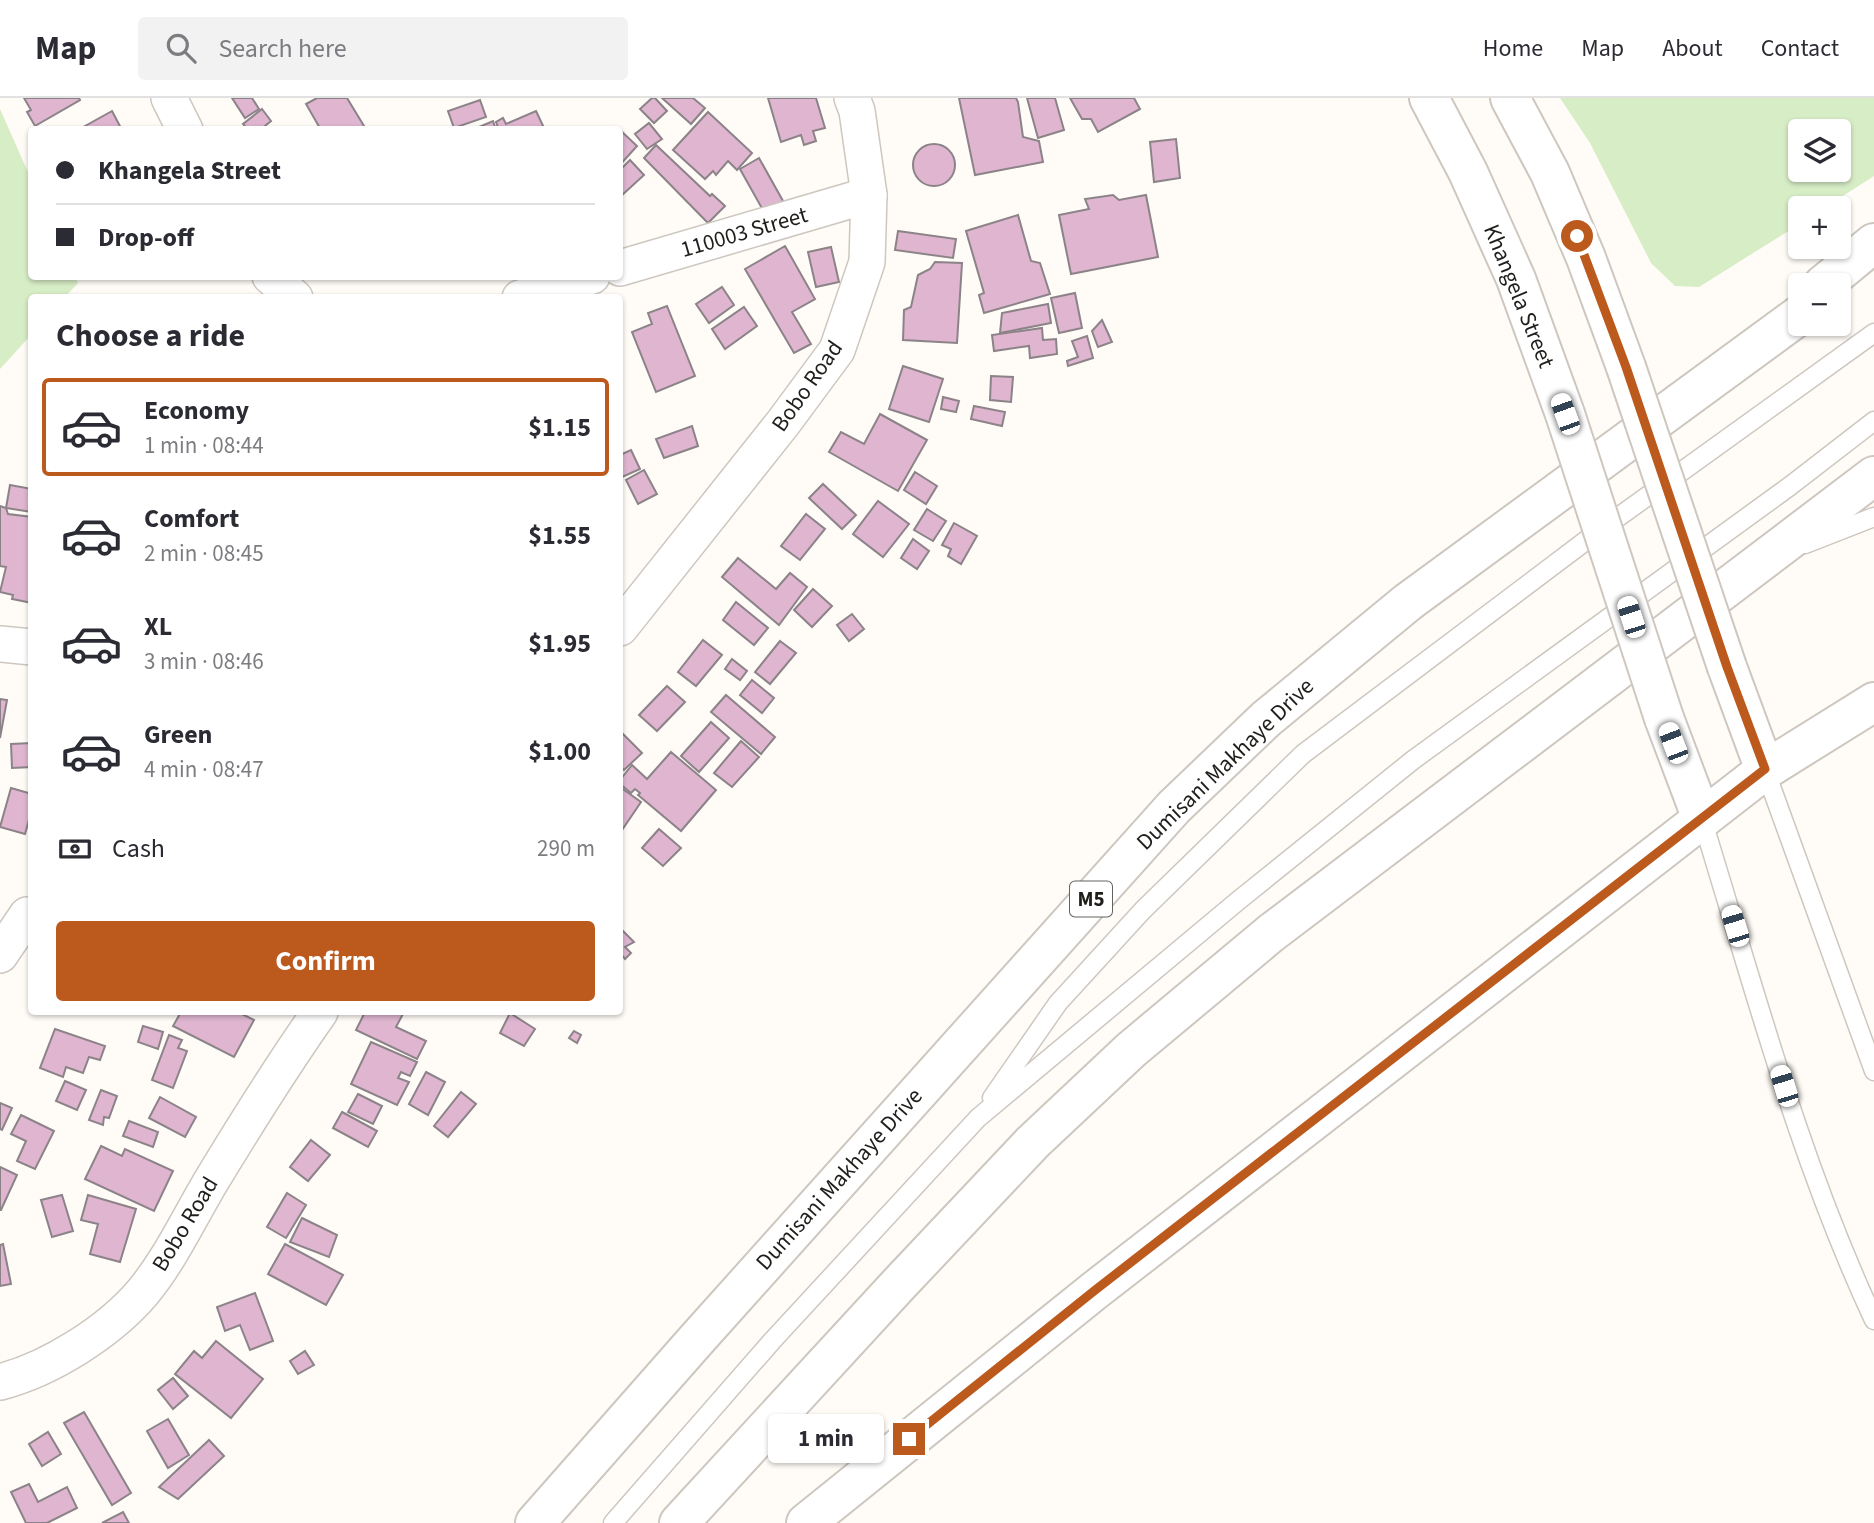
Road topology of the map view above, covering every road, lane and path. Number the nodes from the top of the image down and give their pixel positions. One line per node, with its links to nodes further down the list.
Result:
1 (169, 98): 5 (street)
2 (852, 98): 6 (street, Bobo Road)
3 (1429, 98): 29 (main road, Khangela Street, bridge)
4 (1510, 98): 28 (main road, bridge)
5 (183, 126)
6 (869, 195): 9 (street, 110003 Street); 24 (street, Bobo Road)
7 (1874, 243): 10 (main road)
8 (1874, 261): 11 (main road)
9 (623, 267)
10 (1838, 273)
11 (1851, 277)
12 (275, 280): 14 (street)
13 (579, 280): 15 (street)
14 (290, 294)
15 (533, 294)
16 (1788, 315): 19 (main road)
17 (1788, 323): 19 (main road, Dumisani Makhaye Drive / M5)
18 (1874, 333): 34 (lane)
19 (1731, 364): 37 (main road, Dumisani Makhaye Drive / M5)
20 (1874, 421): 34 (lane)
21 (1874, 476): 23 (main road)
22 (1874, 517): 23 (lane)
23 (1769, 556): 39 (main road)
24 (623, 624)
25 (0, 644): 26 (street)
26 (28, 647)
27 (1874, 702): 28 (main road)
28 (1765, 769): 29 (main road); 33 (lane)
29 (1702, 819): 35 (lane); 40 (main road)
30 (27, 915): 31 (street)
31 (0, 955)
32 (318, 1015): 36 (street, Bobo Road)
33 (1874, 1071)
34 (978, 1118): 38 (lane)
35 (1874, 1320)
36 (0, 1382)
37 (535, 1523)
38 (613, 1523)
39 (679, 1523)
40 (806, 1523)

